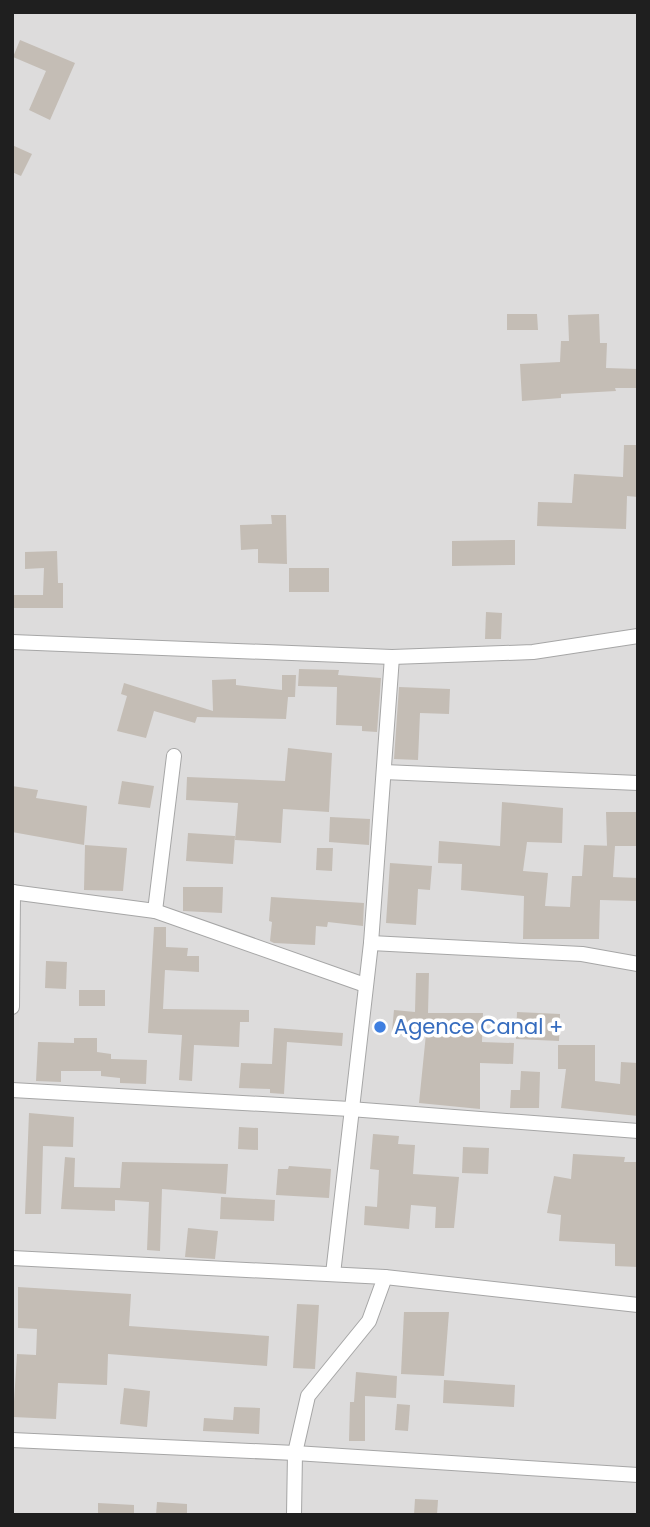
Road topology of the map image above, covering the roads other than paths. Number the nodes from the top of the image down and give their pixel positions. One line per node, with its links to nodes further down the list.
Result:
1 (638, 636): 3 (street)
2 (12, 642): 3 (street)
3 (393, 656): 5 (street)
4 (174, 755): 8 (street)
5 (384, 772): 6 (street); 9 (street)
6 (638, 783)
7 (13, 892): 8 (street); 11 (street)
8 (155, 911): 12 (street)
9 (370, 943): 10 (street); 12 (street)
10 (638, 964)
11 (13, 971): 13 (street)
12 (365, 985): 15 (street)
13 (12, 1007)
14 (12, 1090): 15 (street)
15 (350, 1109): 16 (street); 18 (street)
16 (638, 1131)
17 (12, 1258): 18 (street)
18 (333, 1274): 19 (street)
19 (386, 1278): 20 (street); 22 (street)
20 (638, 1305)
21 (12, 1440): 22 (street)
22 (295, 1453): 23 (street); 24 (street)
23 (638, 1475)
24 (294, 1515)

